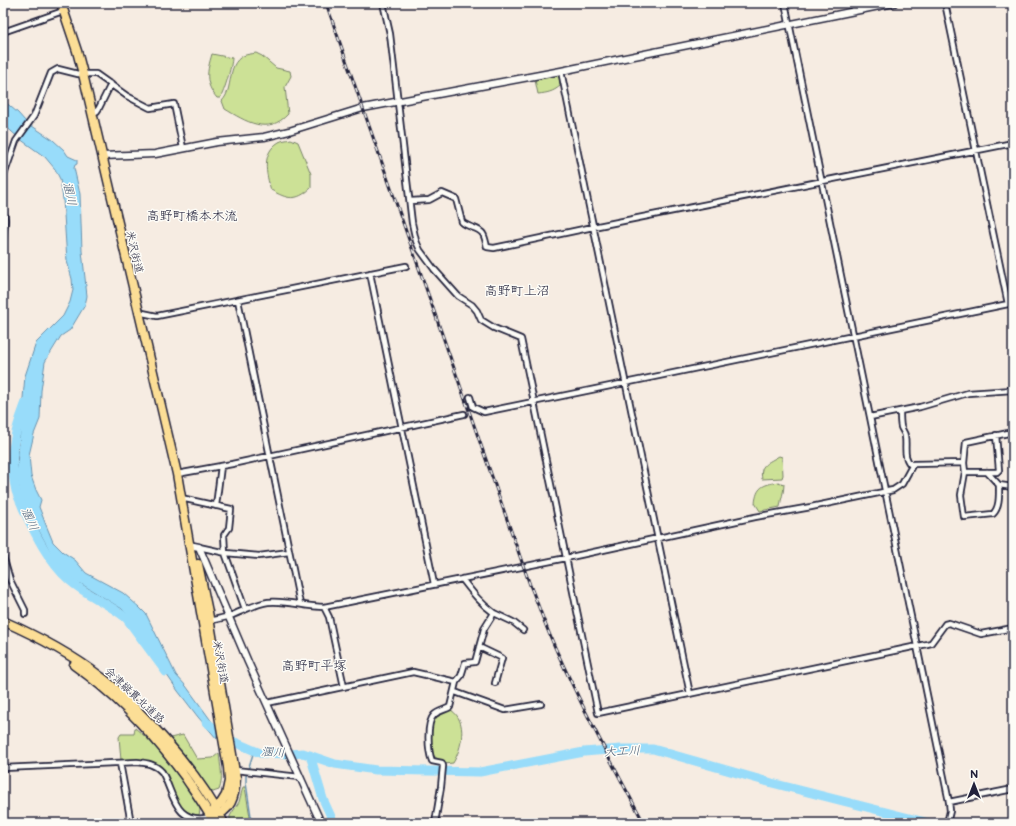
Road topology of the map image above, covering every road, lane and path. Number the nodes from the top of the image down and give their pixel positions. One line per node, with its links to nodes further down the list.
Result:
1 (383, 3): 13 (street)
2 (785, 3): 8 (street)
3 (853, 3): 7 (street)
4 (894, 3): 7 (street)
5 (945, 3): 17 (street)
6 (62, 7): 9 (street); 11 (highway, 米沢街道)
7 (855, 11): 8 (street)
8 (789, 24): 10 (street); 21 (street)
9 (3, 32)
10 (561, 71): 13 (street); 24 (street)
11 (83, 74): 12 (street); 14 (highway, 米沢街道); 19 (street)
12 (111, 84): 14 (street); 16 (street)
13 (398, 101): 16 (street); 22 (street)
14 (92, 114): 18 (highway, 米沢街道)
15 (1013, 142): 17 (street)
16 (183, 148): 18 (street)
17 (975, 151): 21 (street); 29 (street)
18 (102, 156): 30 (highway, 米沢街道)
19 (5, 164): 20 (street)
20 (3, 178)
21 (822, 181): 24 (street); 31 (street)
22 (410, 201): 24 (street); 35 (street)
23 (3, 205): 25 (street)
24 (593, 227): 32 (street)
25 (3, 240)
26 (406, 266): 27 (street)
27 (370, 273): 28 (street); 39 (street)
28 (238, 300): 30 (street); 42 (street)
29 (1010, 304): 31 (street)
30 (138, 312): 48 (highway, 米沢街道)
31 (852, 336): 32 (street); 38 (street)
32 (625, 382): 35 (street); 55 (street)
33 (1013, 390): 36 (street)
34 (470, 397): 35 (street)
35 (533, 401): 59 (street)
36 (900, 411): 38 (street); 45 (street)
37 (464, 414): 39 (street)
38 (870, 417): 51 (street)
39 (402, 427): 42 (street); 61 (street)
40 (1013, 432): 41 (street)
41 (996, 435): 43 (street); 47 (street)
42 (269, 456): 44 (street); 57 (street)
43 (964, 463): 45 (street); 46 (street)
44 (221, 466): 48 (street); 53 (street)
45 (912, 466): 51 (street)
46 (965, 472): 47 (street); 49 (street)
47 (988, 472): 49 (street)
48 (177, 474): 52 (highway, 米沢街道)
49 (999, 485): 50 (street)
50 (1013, 487)
51 (885, 491): 55 (street); 73 (street)
52 (181, 498): 53 (street); 56 (highway, 米沢街道)
53 (216, 506): 58 (street)
54 (3, 534): 65 (street)
55 (657, 539): 59 (street); 79 (street)
56 (194, 546): 58 (street); 67 (street); 69 (highway, 米沢街道)
57 (289, 552): 58 (street); 62 (street)
58 (225, 553): 64 (street)
59 (566, 558): 60 (street); 79 (street)
60 (462, 579): 61 (street); 66 (street)
61 (434, 584): 63 (street)
62 (300, 604): 63 (street); 64 (street)
63 (324, 607): 77 (street)
64 (245, 609): 67 (street)
65 (24, 614)
66 (494, 614): 72 (street); 74 (street)
67 (228, 617): 69 (street); 80 (street)
68 (3, 621): 88 (highway, 会津縦貫北道路)
69 (206, 621): 84 (highway, 米沢街道)
70 (3, 625): 88 (highway, 会津縦貫北道路)
71 (1013, 628): 73 (street)
72 (523, 630)
73 (918, 646): 79 (street); 87 (street)
74 (479, 647): 75 (street); 76 (street)
75 (456, 682): 77 (street); 78 (street)
76 (495, 683)
77 (344, 687): 80 (street)
78 (454, 692): 81 (street); 92 (street)
79 (690, 694)
80 (267, 703): 85 (street)
81 (541, 704)
82 (120, 763): 83 (street); 88 (street); 89 (street)
83 (3, 768)
84 (232, 768): 85 (street); 88 (highway, 米沢街道)
85 (300, 777): 91 (street)
86 (1013, 789): 87 (street)
87 (949, 802): 93 (street)
88 (215, 816): 90 (highway)
89 (131, 823)
90 (224, 823)
91 (321, 823)
92 (435, 823)
93 (947, 823)

